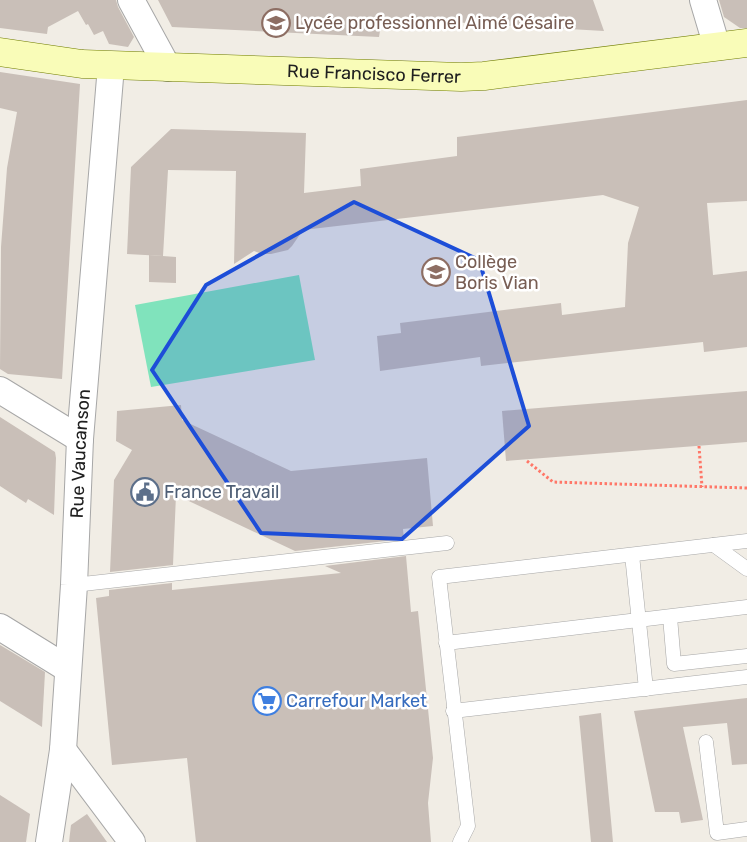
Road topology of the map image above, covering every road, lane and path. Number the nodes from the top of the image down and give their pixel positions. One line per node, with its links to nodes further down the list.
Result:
1 (131, 0): 7 (street)
2 (702, 0): 4 (street)
3 (747, 43): 4 (street, Rue Francisco Ferrer)
4 (716, 47): 7 (street, Rue Francisco Ferrer)
5 (0, 52): 6 (street, Rue Francisco Ferrer)
6 (111, 66): 7 (street, Rue Francisco Ferrer); 9 (street, Rue Vaucanson)
7 (168, 68)
8 (0, 390): 9 (street)
9 (80, 439): 19 (street, Rue Vaucanson)
10 (699, 446): 12 (path)
11 (527, 461): 12 (path)
12 (702, 487): 13 (path)
13 (747, 488)
14 (747, 541): 16 (lane)
15 (447, 543): 19 (lane)
16 (714, 545): 17 (lane); 18 (lane)
17 (632, 555): 22 (lane); 24 (lane)
18 (747, 570)
19 (74, 585): 26 (street, Rue Vaucanson)
20 (747, 607): 21 (lane)
21 (670, 617): 22 (lane); 25 (lane)
22 (639, 620): 24 (lane); 28 (lane)
23 (0, 627): 26 (street)
24 (446, 643): 29 (lane)
25 (747, 656)
26 (68, 668): 31 (street, Rue Vaucanson)
27 (747, 677): 28 (lane)
28 (646, 688): 29 (lane)
29 (453, 711): 35 (lane)
30 (706, 742): 32 (lane)
31 (63, 750): 33 (street, Rue Vaucanson); 34 (street)
32 (747, 829)
33 (49, 842)
34 (132, 842)
35 (460, 842)

